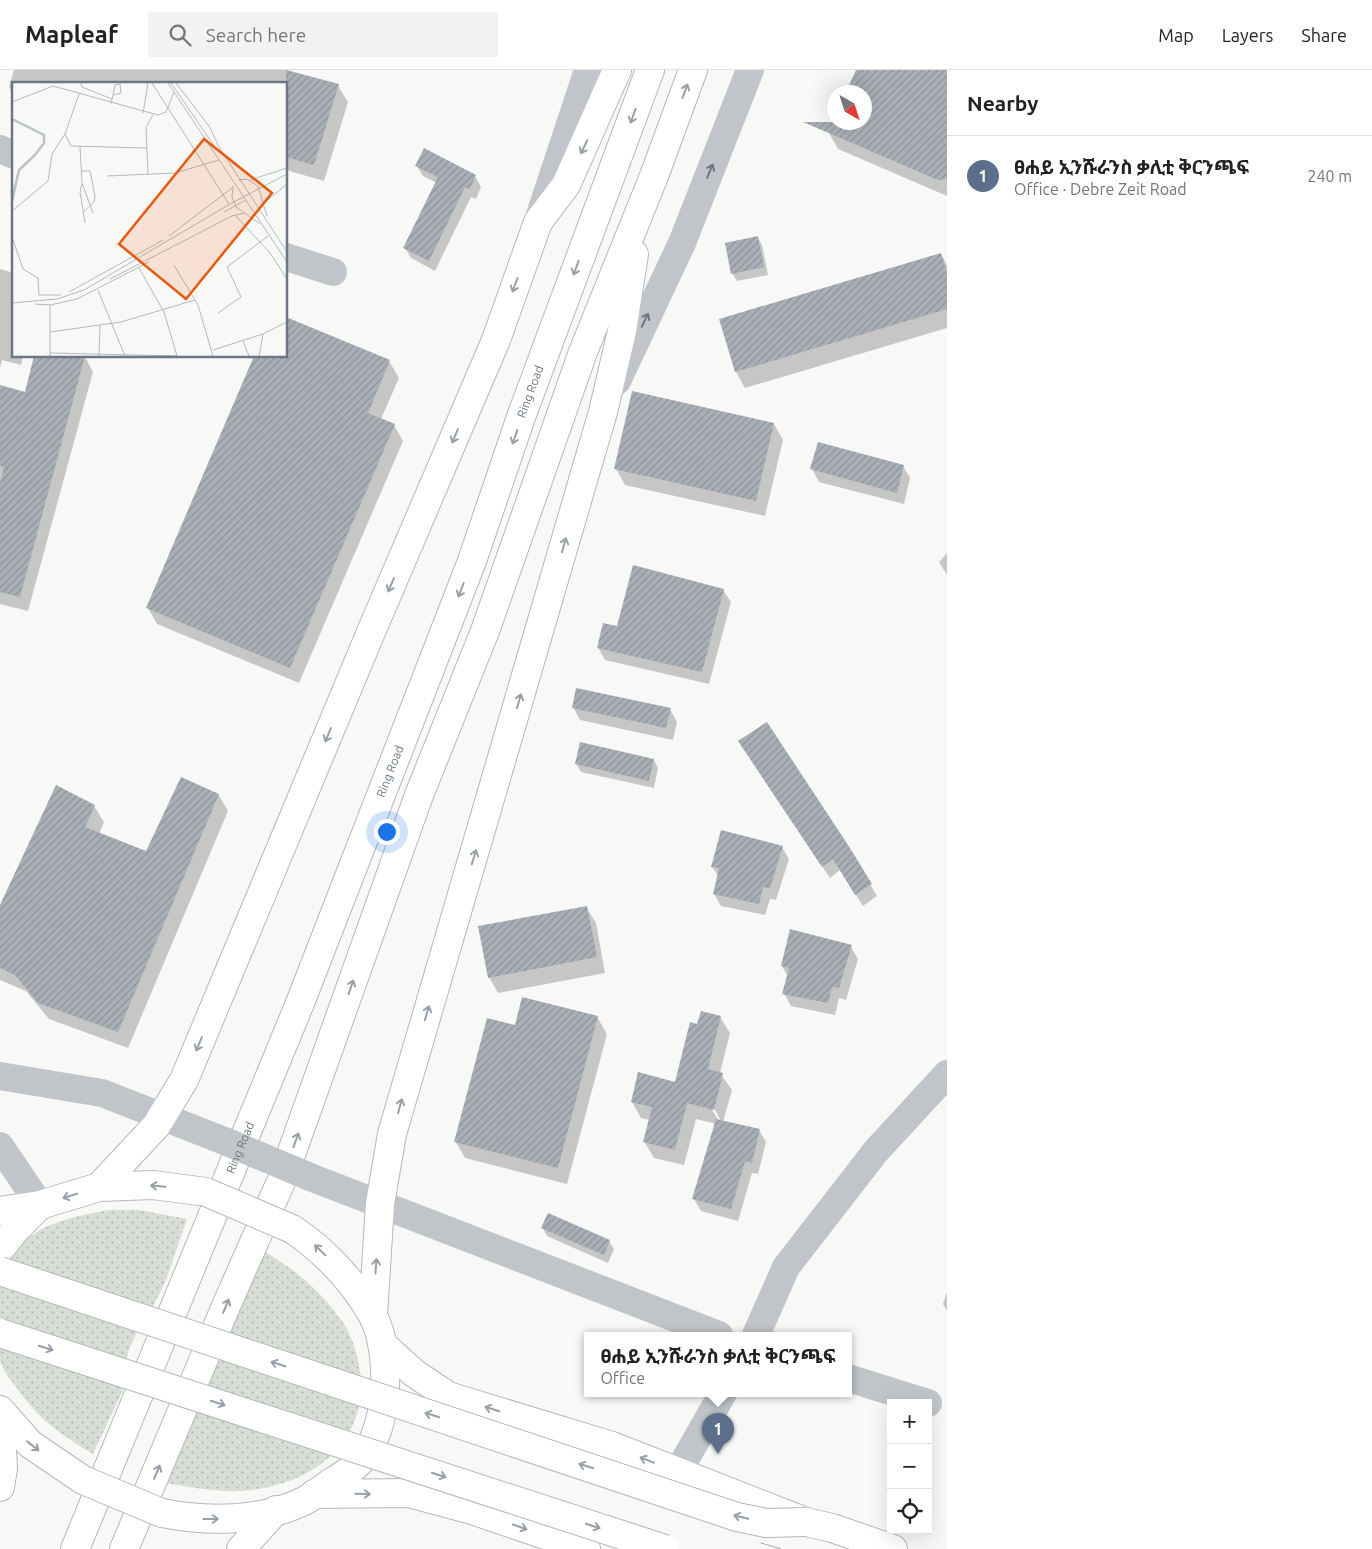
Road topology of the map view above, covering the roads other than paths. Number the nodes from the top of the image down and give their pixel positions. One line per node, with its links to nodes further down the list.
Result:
1 (588, 70): 9 (street)
2 (616, 70): 9 (main road, one-way to 9)
3 (650, 70): 39 (main road, Ring Road, one-way to 39)
4 (692, 70): 8 (main road, one-way to 4)
5 (750, 70): 12 (street, one-way to 5)
6 (0, 150): 7 (street)
7 (12, 154)
8 (642, 202): 12 (main road); 40 (main road, one-way to 8)
9 (538, 222): 15 (main road, one-way to 15)
10 (288, 259): 11 (street)
11 (333, 272)
12 (603, 412): 18 (main road, one-way to 12)
13 (947, 1074): 25 (street)
14 (0, 1076): 15 (street)
15 (163, 1117): 17 (main road); 18 (street, bridge)
16 (0, 1146): 19 (street)
17 (99, 1187): 19 (main road, one-way to 19); 23 (main road, one-way to 17, bridge)
18 (380, 1204): 23 (main road, one-way to 18); 24 (street)
19 (40, 1205): 20 (main road); 21 (main road)
20 (0, 1212)
21 (0, 1249)
22 (0, 1271): 38 (main road, one-way to 22, bridge)
23 (373, 1315): 27 (main road)
24 (711, 1332)
25 (757, 1332)
26 (0, 1333): 43 (main road, one-way to 43, bridge)
27 (382, 1344): 34 (main road, one-way to 27); 36 (main road)
28 (852, 1379): 30 (street)
29 (721, 1397): 34 (street)
30 (915, 1399)
31 (932, 1404): 32 (street)
32 (947, 1409)
33 (0, 1412): 35 (main road); 37 (main road, one-way to 37, bridge)
34 (678, 1472): 38 (main road)
35 (0, 1487)
36 (314, 1494): 37 (main road); 42 (main road, one-way to 42)
37 (276, 1510): 41 (main road)
38 (806, 1522): 44 (main road)
39 (75, 1549)
40 (124, 1549)
41 (241, 1549)
42 (586, 1549)
43 (665, 1549)
44 (893, 1549)

